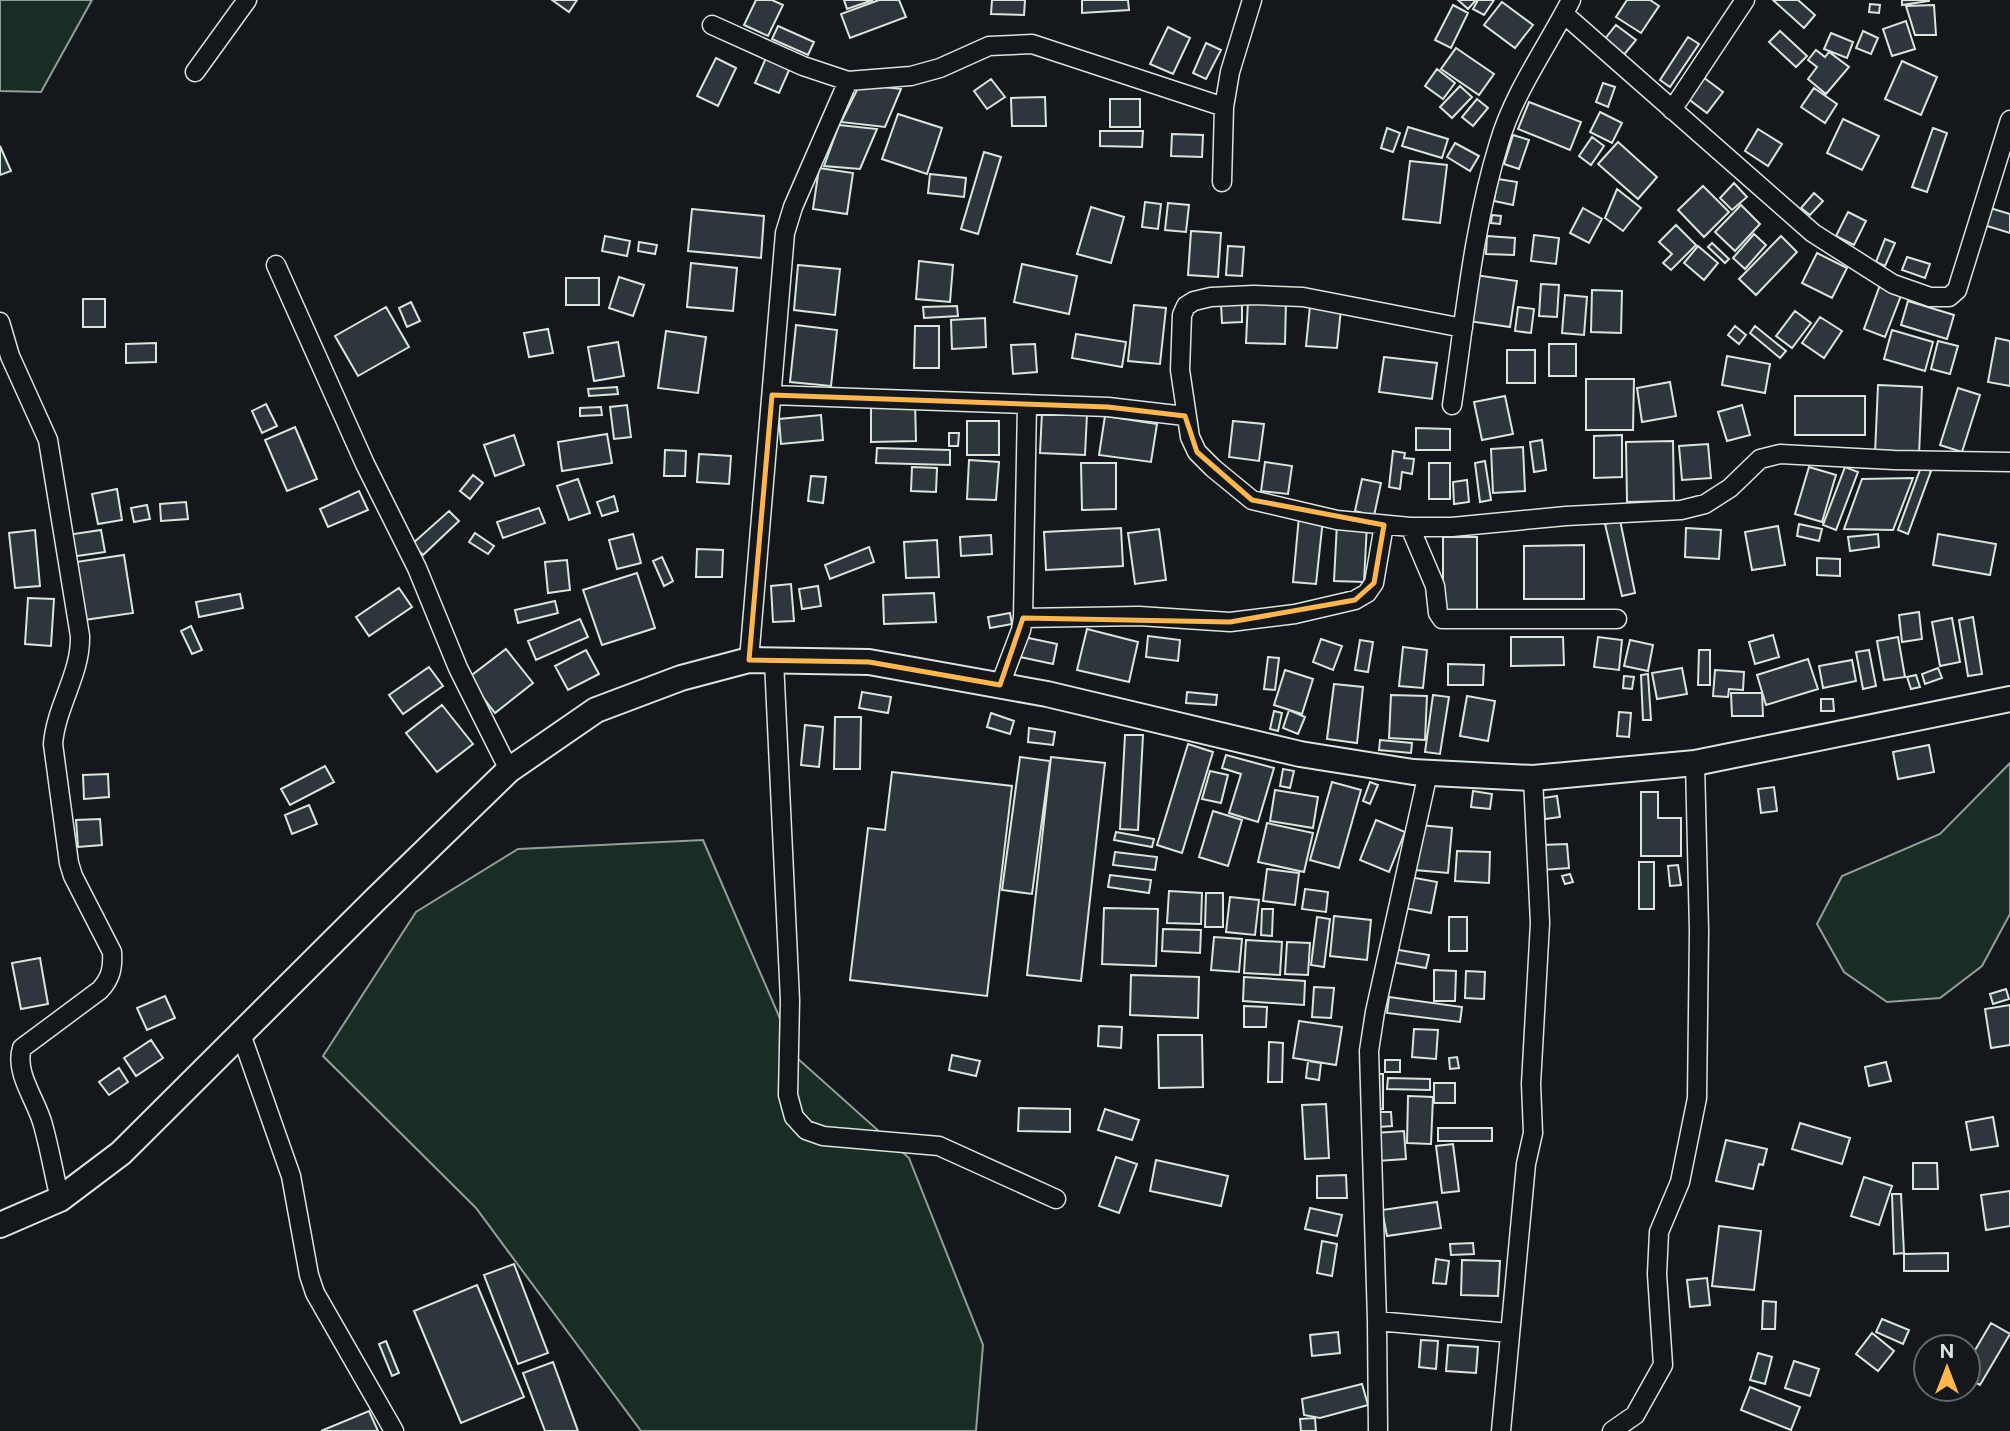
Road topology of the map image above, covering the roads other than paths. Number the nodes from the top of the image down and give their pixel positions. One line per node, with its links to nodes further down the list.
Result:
1 (247, 0): 6 (street)
2 (1252, 0): 8 (street)
3 (1745, 0): 9 (street)
4 (1567, 7): 9 (street); 14 (street)
5 (712, 25): 7 (street)
6 (195, 72)
7 (848, 81): 8 (street); 15 (street)
8 (1224, 107): 11 (street)
9 (1672, 110): 10 (street)
10 (2010, 120)
11 (1222, 183)
12 (276, 265): 29 (street)
13 (0, 322): 33 (street)
14 (1463, 328): 17 (street); 18 (street)
15 (772, 395): 16 (street); 24 (street)
16 (1027, 404): 18 (street); 22 (street)
17 (1452, 405)
18 (1185, 416): 20 (street)
19 (2010, 462): 21 (street)
20 (1384, 525): 21 (street); 22 (street)
21 (1410, 527): 23 (street)
22 (1023, 618): 26 (street)
23 (1616, 619)
24 (749, 660): 25 (main road); 29 (main road)
25 (774, 661): 26 (main road); 34 (street)
26 (1000, 685): 30 (main road)
27 (2010, 699): 28 (main road)
28 (1695, 764): 31 (main road); 41 (street)
29 (509, 770): 32 (main road)
30 (1428, 773): 31 (main road); 36 (street)
31 (1533, 778): 37 (street)
32 (241, 1034): 33 (main road); 38 (street)
33 (60, 1199): 35 (main road)
34 (1056, 1199)
35 (0, 1225)
36 (1377, 1321): 37 (street); 39 (street)
37 (1510, 1333): 40 (street)
38 (394, 1431)
39 (1378, 1431)
40 (1501, 1431)
41 (1612, 1431)

